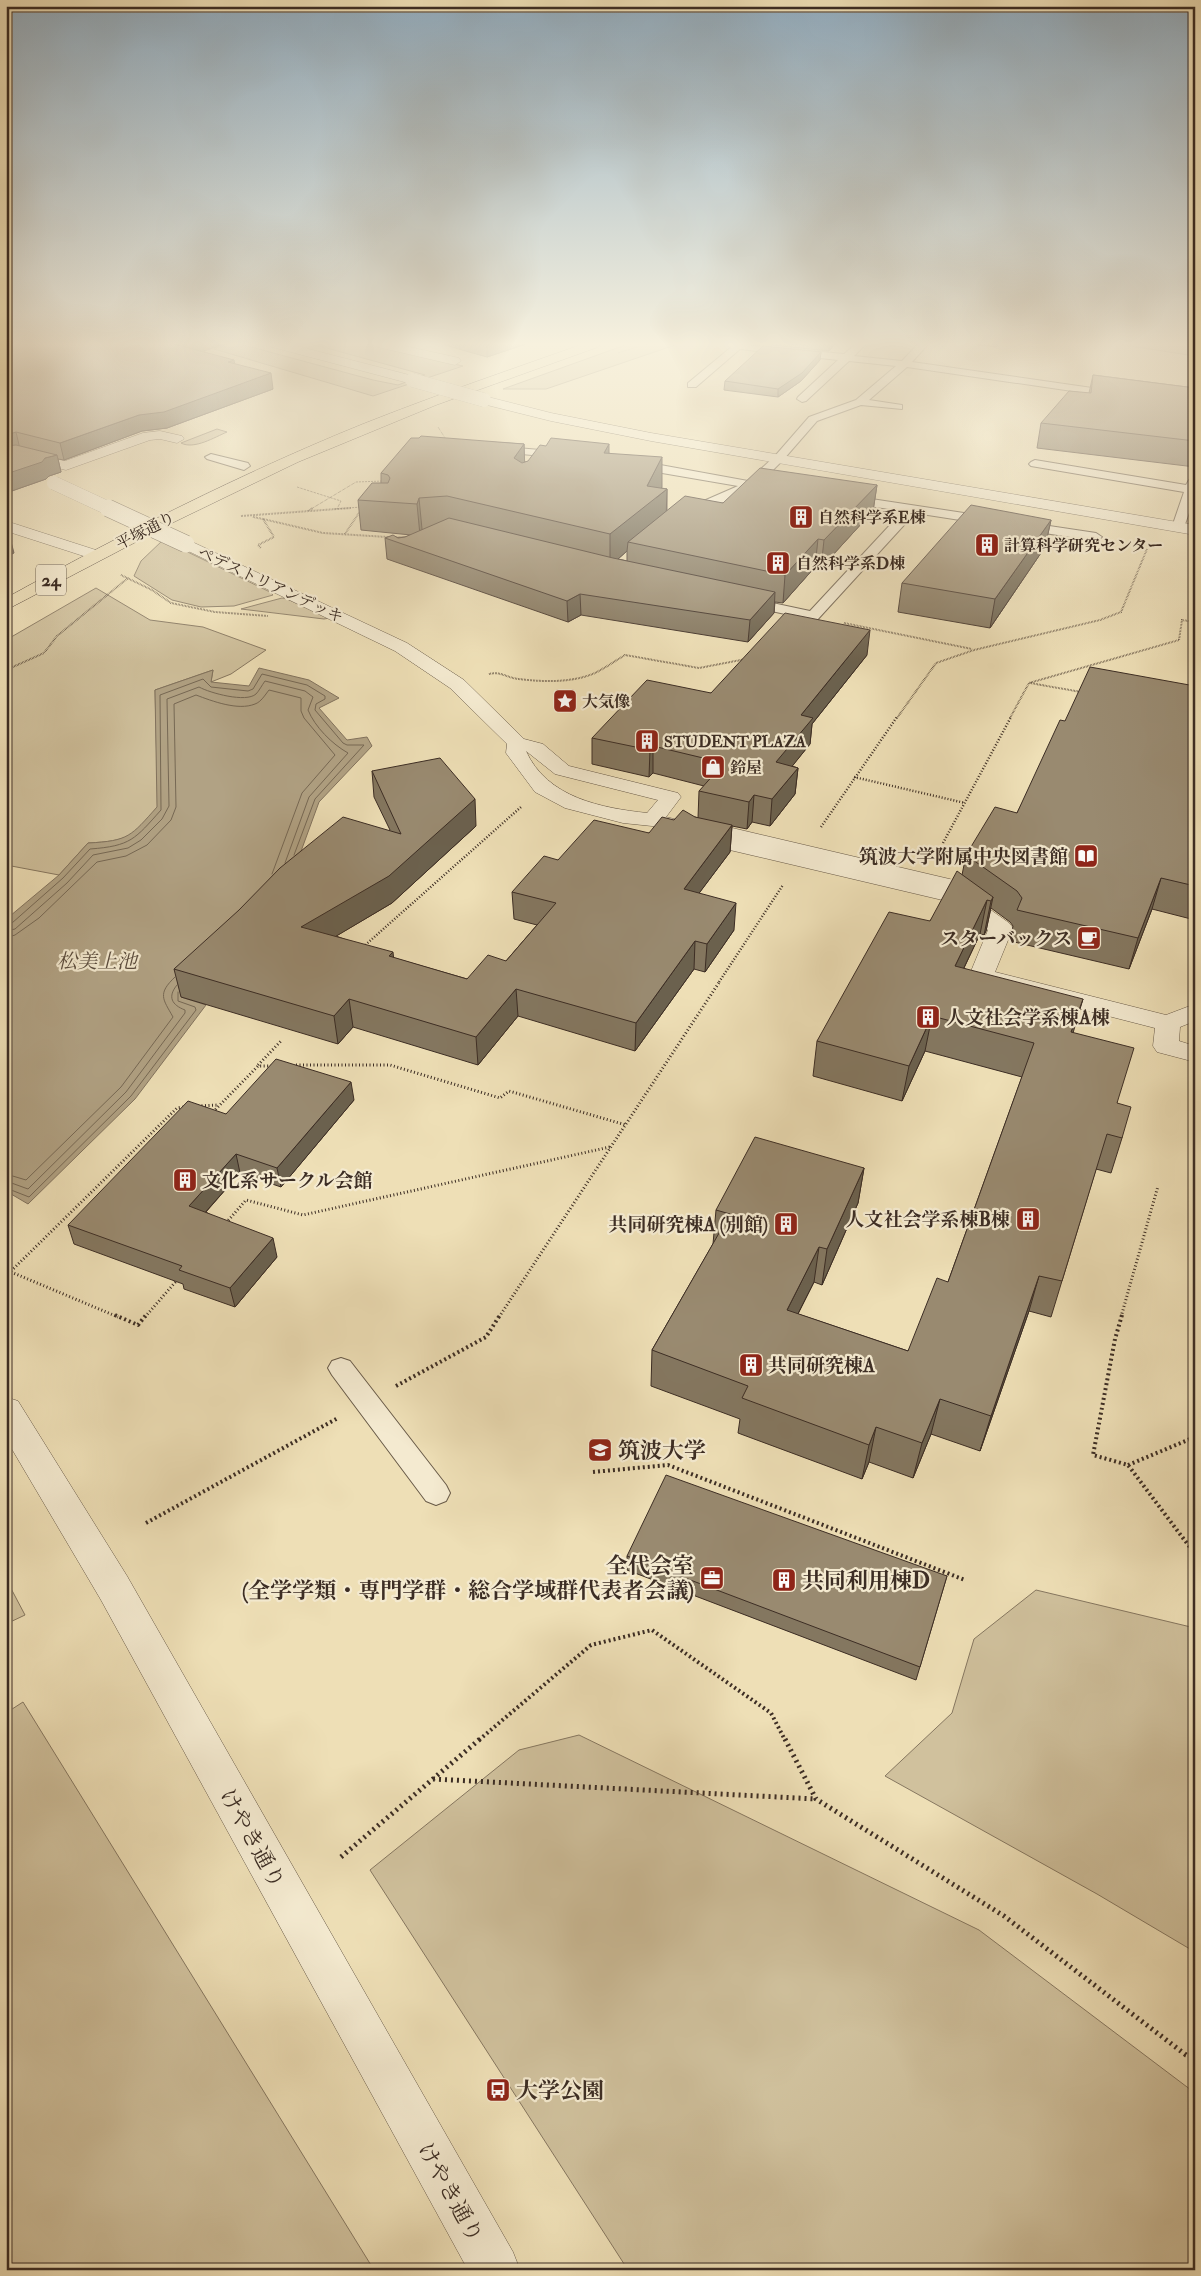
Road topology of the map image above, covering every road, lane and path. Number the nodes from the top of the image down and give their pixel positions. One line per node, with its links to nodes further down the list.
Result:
1 (109, 450): 57 (street, ペデストリアンデッキ, bridge)
2 (282, 450): 13 (main road)
3 (313, 450): 44 (main road, 平塚通り / 24)
4 (510, 450): 7 (lane)
5 (734, 450): 11 (street, bridge)
6 (786, 450): 11 (lane)
7 (548, 453): 9 (lane); 14 (lane)
8 (1044, 454): 19 (lane)
9 (576, 456)
10 (211, 457): 13 (lane)
11 (779, 458): 18 (lane); 34 (street)
12 (624, 462): 18 (lane)
13 (244, 466): 15 (main road)
14 (538, 466)
15 (228, 473)
16 (386, 481): 21 (path)
17 (290, 485): 21 (path)
18 (751, 485): 20 (lane); 31 (lane)
19 (1193, 486): 34 (lane)
20 (770, 488)
21 (329, 497): 23 (path); 25 (path)
22 (836, 498): 24 (lane)
23 (337, 509): 25 (path); 36 (path)
24 (912, 509): 30 (lane); 50 (lane)
25 (308, 511): 28 (path)
26 (147, 512): 33 (main road, 平塚通り)
27 (241, 516): 28 (path)
28 (250, 516): 29 (path)
29 (263, 519): 36 (path); 43 (path)
30 (985, 520): 37 (lane); 38 (lane)
31 (676, 521)
32 (6, 526): 42 (street)
33 (114, 527)
34 (1178, 527): 35 (street)
35 (1195, 530)
36 (345, 534): 39 (path)
37 (977, 534)
38 (1096, 537)
39 (402, 538)
40 (89, 540): 42 (main road, 平塚通り / 24)
41 (1149, 544): 53 (path)
42 (72, 548): 44 (street); 45 (main road, 平塚通り / 24)
43 (264, 551)
44 (96, 555): 49 (main road, 平塚通り / 24)
45 (56, 557)
46 (114, 573): 47 (path)
47 (128, 578): 51 (path); 55 (path)
48 (727, 598): 50 (lane)
49 (6, 605)
50 (813, 616): 53 (path)
51 (272, 617)
52 (1195, 622): 56 (path)
53 (974, 650): 60 (path)
54 (752, 657): 57 (path)
55 (6, 670)
56 (1030, 683): 58 (path); 62 (path)
57 (457, 684): 59 (street, ペデストリアンデッキ)
58 (1088, 693)
59 (517, 743): 61 (street, ペデストリアンデッキ); 63 (street, ペデストリアンデッキ)
60 (854, 777): 62 (path); 64 (path)
61 (542, 788): 63 (street, ペデストリアンデッキ); 67 (path)
62 (965, 803): 65 (path)
63 (653, 820): 69 (street, ペデストリアンデッキ, bridge)
64 (820, 829)
65 (943, 843)
66 (784, 884): 79 (path)
67 (357, 952)
68 (1195, 1012): 69 (street)
69 (1168, 1023): 71 (street)
70 (282, 1040): 73 (path)
71 (1195, 1054)
72 (286, 1065): 79 (path)
73 (258, 1066): 74 (path); 75 (path)
74 (277, 1066)
75 (220, 1104): 77 (path); 78 (path)
76 (186, 1107): 83 (path)
77 (194, 1107)
78 (208, 1117)
79 (626, 1125): 80 (path)
80 (611, 1146): 82 (path); 87 (path)
81 (1158, 1186): 90 (path)
82 (220, 1229)
83 (11, 1272): 84 (path); 85 (path)
84 (183, 1274)
85 (6, 1276)
86 (341, 1368): 87 (lane)
87 (366, 1402): 92 (lane); 93 (path)
88 (6, 1410): 100 (street, けやき通り)
89 (1195, 1437): 90 (path)
90 (1128, 1465): 94 (path)
91 (593, 1472): 95 (path)
92 (436, 1493)
93 (146, 1523)
94 (1195, 1554)
95 (965, 1580)
96 (432, 1779): 97 (path); 97 (path); 98 (path)
97 (816, 1799): 99 (path)
98 (341, 1858)
99 (1195, 2058)
100 (495, 2270)

